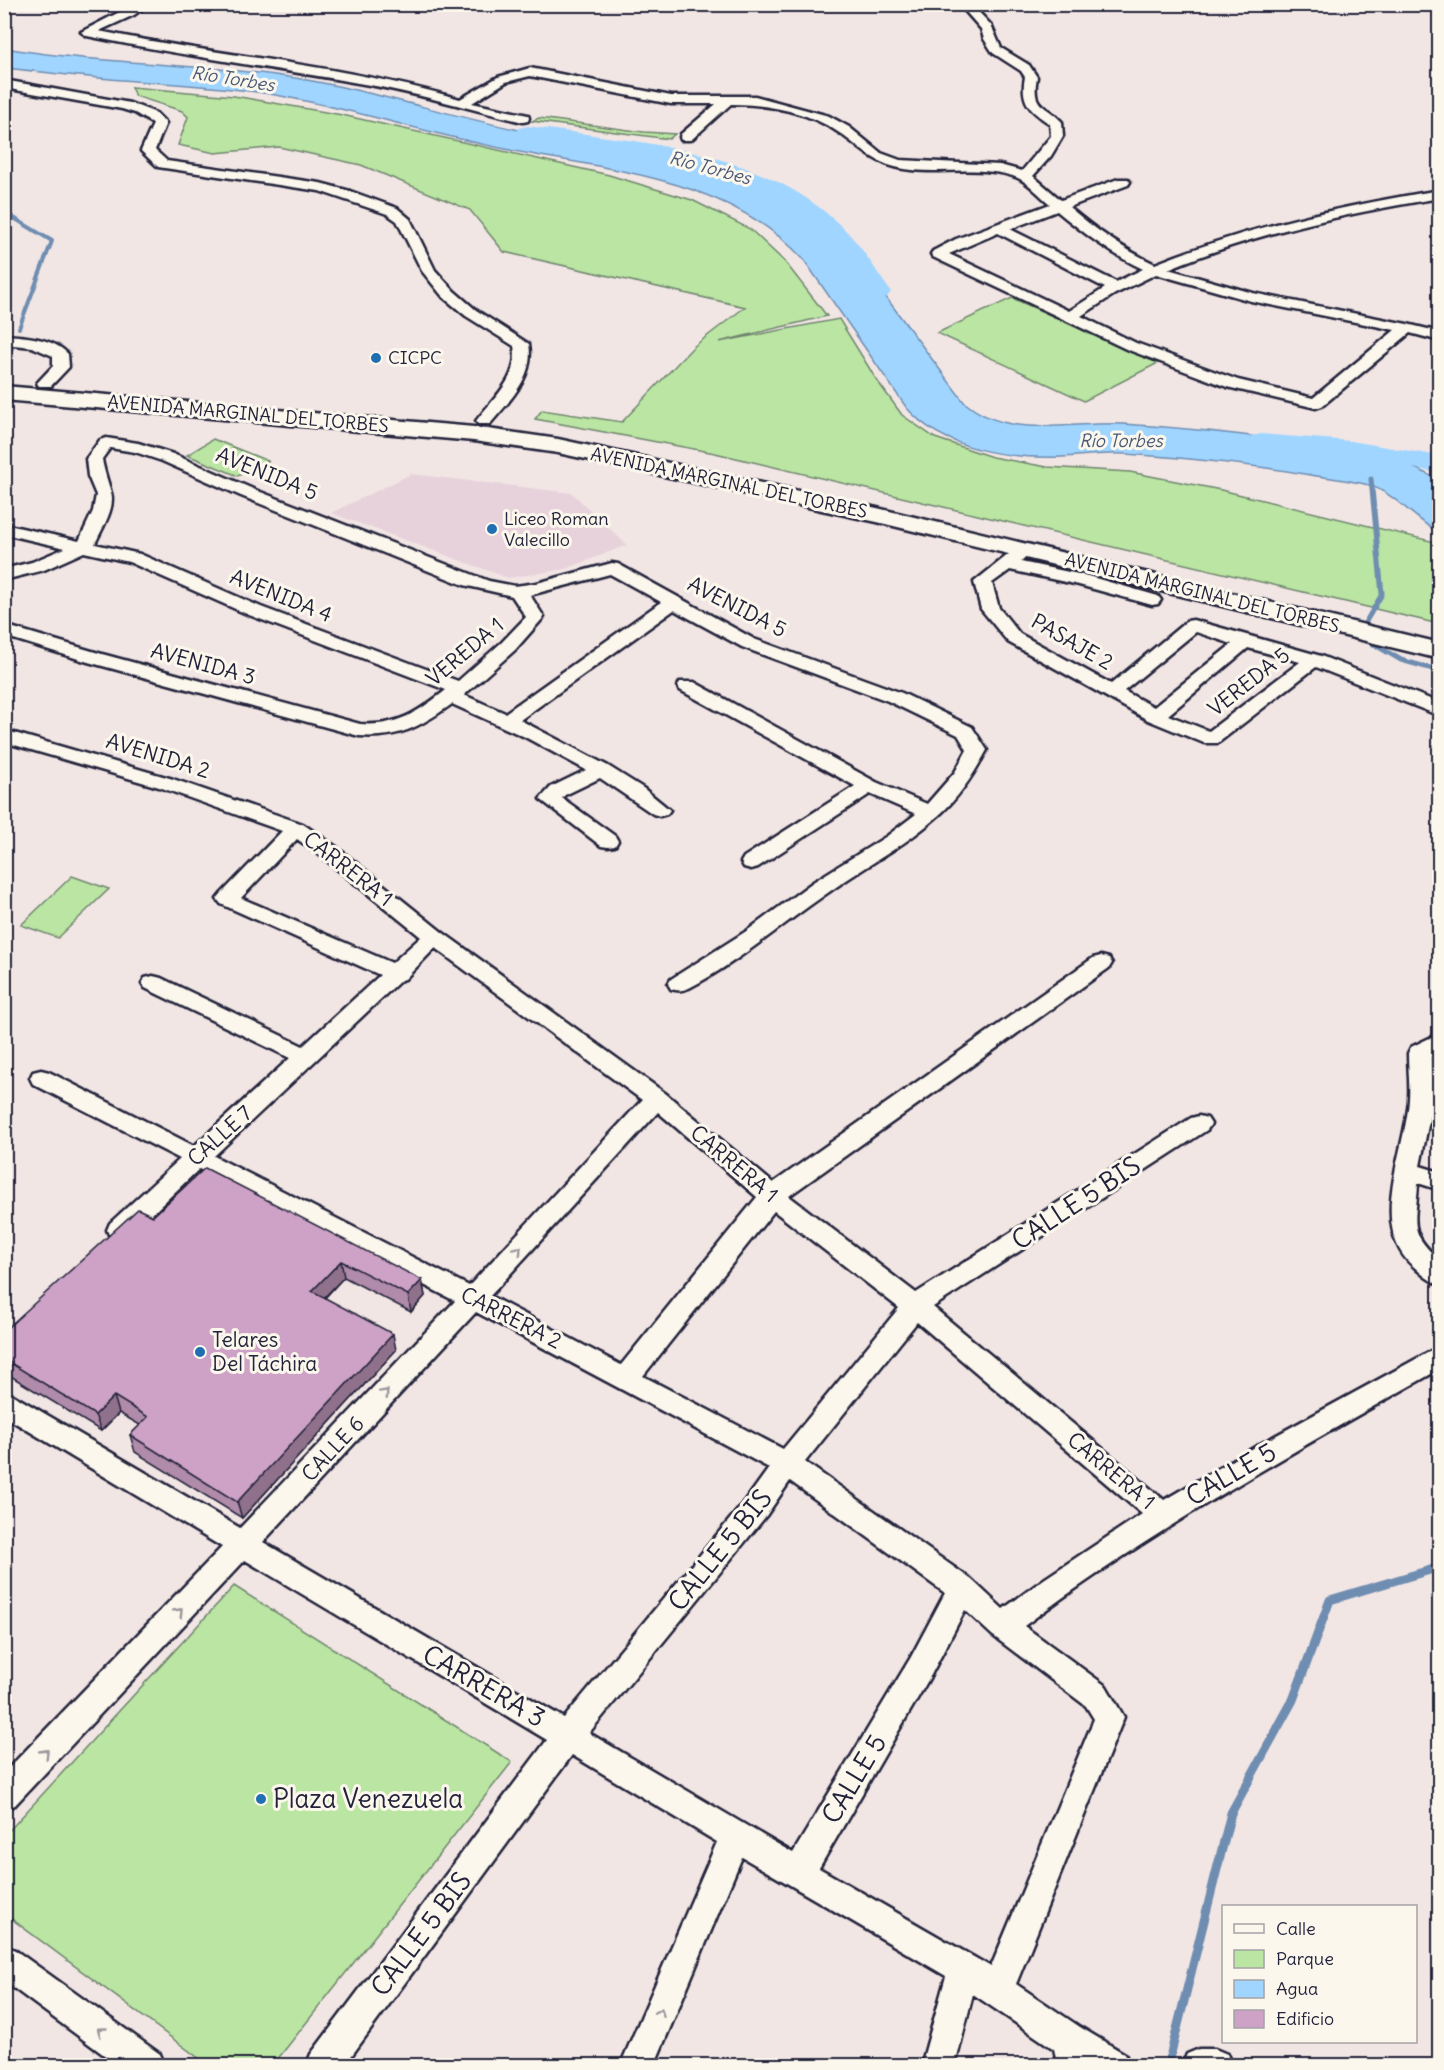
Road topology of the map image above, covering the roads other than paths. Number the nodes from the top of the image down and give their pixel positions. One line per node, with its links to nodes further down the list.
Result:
1 (144, 4): 5 (street)
2 (964, 4): 8 (street)
3 (4, 84): 22 (street)
4 (728, 100): 5 (street); 7 (street); 8 (street)
5 (462, 104): 6 (street)
6 (523, 118)
7 (686, 137)
8 (1025, 176): 11 (street)
9 (1123, 182): 11 (street)
10 (1440, 195): 13 (street)
11 (1059, 204): 12 (street); 13 (street)
12 (998, 228): 14 (street); 15 (street)
13 (1156, 270): 14 (street); 16 (street)
14 (1116, 288): 15 (street)
15 (1070, 316): 16 (street)
16 (1407, 328): 17 (street)
17 (1440, 337)
18 (4, 339): 20 (street)
19 (4, 380): 20 (highway, AVENIDA MARGINAL DEL TORBES)
20 (41, 389): 21 (highway, AVENIDA MARGINAL DEL TORBES); 22 (highway, AVENIDA MARGINAL DEL TORBES); 25 (highway, AVENIDA MARGINAL DEL TORBES)
21 (4, 393)
22 (484, 421): 31 (highway, AVENIDA MARGINAL DEL TORBES)
23 (4, 529): 24 (street, AVENIDA 4)
24 (86, 545): 26 (street); 27 (street, AVENIDA 5); 36 (street, AVENIDA 4)
25 (1016, 557): 28 (street); 33 (highway, AVENIDA MARGINAL DEL TORBES); 37 (street, PASAJE 2)
26 (4, 575)
27 (518, 591): 29 (street, AVENIDA 5); 36 (street, VEREDA 1)
28 (1152, 600)
29 (673, 602): 40 (street); 47 (street, AVENIDA 5)
30 (4, 630): 41 (street, AVENIDA 3)
31 (1440, 637)
32 (1245, 642): 34 (street); 37 (street); 39 (street)
33 (1440, 651)
34 (1314, 660): 38 (street); 43 (street, VEREDA 5)
35 (687, 686): 45 (street)
36 (455, 692): 40 (street, AVENIDA 4); 41 (street, VEREDA 1)
37 (1112, 692): 39 (street, PASAJE 2)
38 (1440, 710)
39 (1155, 716): 43 (street, PASAJE 2)
40 (507, 720): 44 (street, AVENIDA 4)
41 (393, 730)
42 (4, 736): 48 (street, AVENIDA 2)
43 (1211, 739)
44 (601, 770): 46 (street, AVENIDA 4); 49 (street)
45 (869, 786): 47 (street); 50 (street)
46 (660, 810)
47 (930, 813): 55 (street, AVENIDA 5)
48 (296, 829): 51 (street, CARRERA 1); 53 (street)
49 (608, 841)
50 (751, 862)
51 (435, 937): 53 (street, CALLE 7); 59 (street, CARRERA 1)
52 (1101, 963): 64 (street)
53 (397, 974): 57 (street, CALLE 7)
54 (153, 983): 57 (street)
55 (679, 984)
56 (1440, 1041): 62 (street)
57 (307, 1057): 61 (street, CALLE 7)
58 (41, 1078): 61 (street, CARRERA 2)
59 (657, 1099): 64 (street, CARRERA 1); 67 (street, CALLE 6, one-way to 59)
60 (1199, 1124): 68 (street, CALLE 5 BIS)
61 (196, 1158): 65 (street, CALLE 7); 67 (street, CARRERA 2)
62 (1407, 1171): 63 (street); 66 (street)
63 (1440, 1181)
64 (772, 1196): 68 (street, CARRERA 1); 70 (street)
65 (100, 1246)
66 (1440, 1275)
67 (473, 1299): 70 (street, CARRERA 2); 74 (street, CALLE 6, one-way to 67)
68 (915, 1306): 72 (street, CALLE 5 BIS); 73 (street, CARRERA 1)
69 (1440, 1356): 73 (street, CALLE 5)
70 (626, 1378): 72 (street, CARRERA 2)
71 (4, 1403): 74 (street, CARRERA 3)
72 (786, 1464): 75 (street, CARRERA 2); 77 (street, CALLE 5 BIS)
73 (1161, 1514): 76 (street, CALLE 5)
74 (243, 1545): 77 (street, CARRERA 3); 78 (street, CALLE 6, one-way to 74)
75 (962, 1589): 76 (street, CARRERA 2); 80 (street, CALLE 5)
76 (1002, 1626): 83 (street, CARRERA 2)
77 (568, 1736): 79 (street, CARRERA 3); 86 (street, CALLE 5 BIS)
78 (4, 1796)
79 (736, 1835): 80 (street, CARRERA 3); 87 (street, one-way to 79)
80 (798, 1873): 82 (street, CARRERA 3)
81 (4, 1961): 85 (street, one-way to 81)
82 (964, 1968): 83 (street, CARRERA 3); 88 (street)
83 (997, 1991): 84 (street, CARRERA 3)
84 (1071, 2052): 89 (street, CARRERA 3)
85 (148, 2066)
86 (323, 2066)
87 (637, 2066)
88 (938, 2066)
89 (1113, 2066)
90 (1199, 2066): 91 (street)
91 (1215, 2066)

